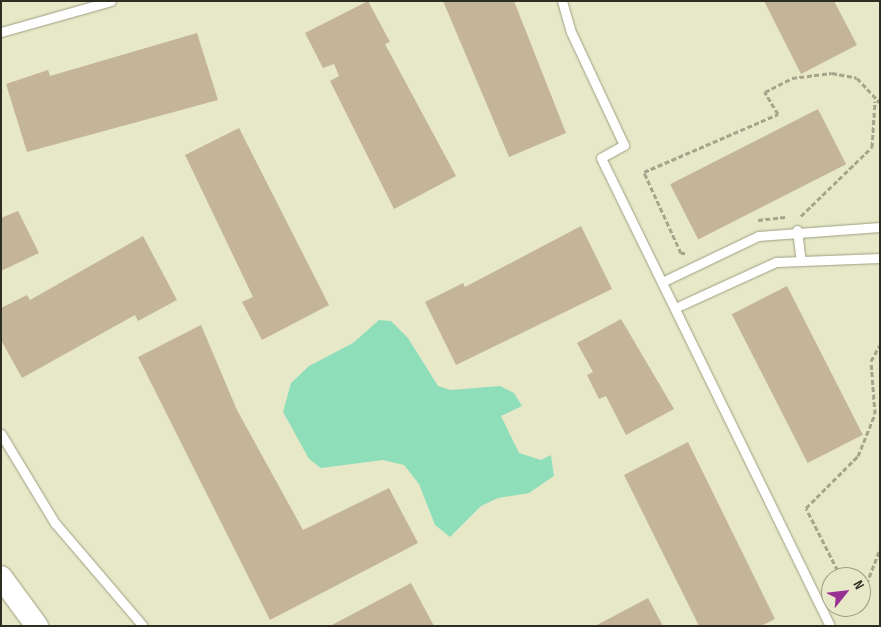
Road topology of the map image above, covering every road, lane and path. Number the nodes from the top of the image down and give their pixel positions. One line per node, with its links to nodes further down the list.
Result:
1 (111, 1): 3 (lane)
2 (562, 1): 12 (lane)
3 (1, 32)
4 (875, 101): 5 (path); 6 (path); 9 (path)
5 (880, 103)
6 (755, 221)
7 (880, 227): 8 (lane)
8 (798, 230): 11 (lane); 12 (lane)
9 (689, 253)
10 (880, 258): 11 (lane)
11 (800, 260): 13 (lane)
12 (662, 282): 13 (lane)
13 (675, 308): 22 (lane)
14 (880, 345): 17 (path)
15 (1, 434): 21 (lane)
16 (880, 549): 18 (path)
17 (836, 567)
18 (871, 572)
19 (1, 577): 20 (street)
20 (37, 626)
21 (143, 626)
22 (830, 626)

